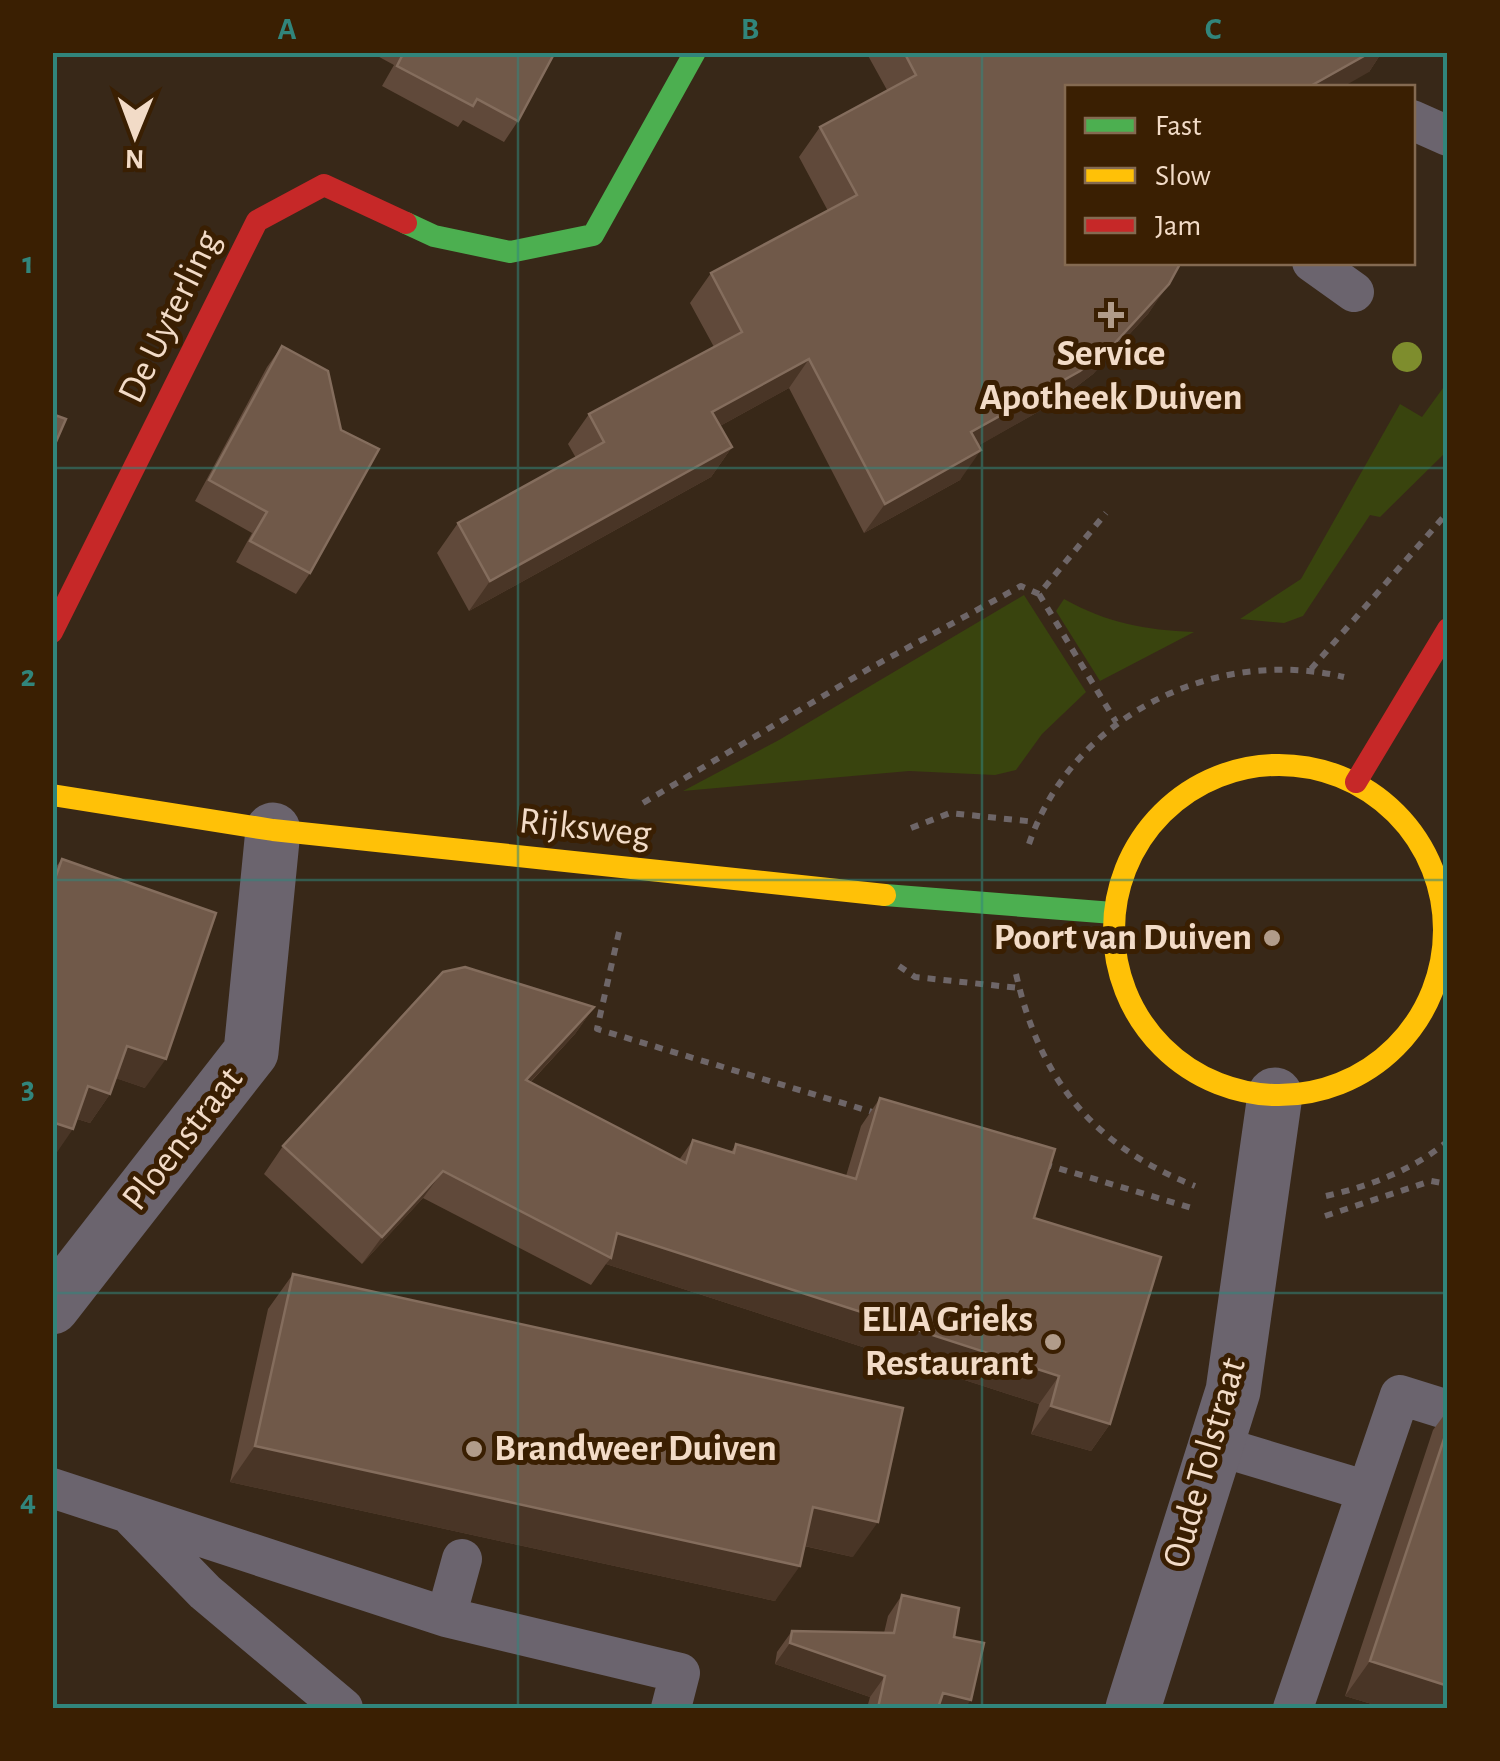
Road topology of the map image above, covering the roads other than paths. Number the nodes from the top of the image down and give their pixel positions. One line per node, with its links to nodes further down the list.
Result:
1 (695, 52): 7 (street, De Uyterling)
2 (1415, 121): 3 (lane)
3 (1448, 136)
4 (1316, 265): 5 (lane)
5 (1354, 292)
6 (1448, 629): 8 (street)
7 (52, 632)
8 (1356, 782): 11 (street); 12 (street)
9 (52, 795): 10 (street, Rijksweg)
10 (272, 830): 11 (street, Rijksweg); 15 (street, Ploenstraat)
11 (1113, 913): 14 (street)
12 (1423, 1012): 13 (street); 14 (street)
13 (1448, 1027)
14 (1275, 1095): 17 (street, Oude Tolstraat)
15 (52, 1307)
16 (1448, 1410): 19 (lane)
17 (1215, 1445): 19 (lane); 25 (street, Oude Tolstraat)
18 (52, 1488): 20 (lane)
19 (1364, 1490): 26 (lane)
20 (133, 1518): 22 (lane); 23 (lane)
21 (462, 1559): 22 (lane)
22 (446, 1617): 24 (lane)
23 (344, 1708)
24 (670, 1708)
25 (1134, 1708)
26 (1292, 1708)

